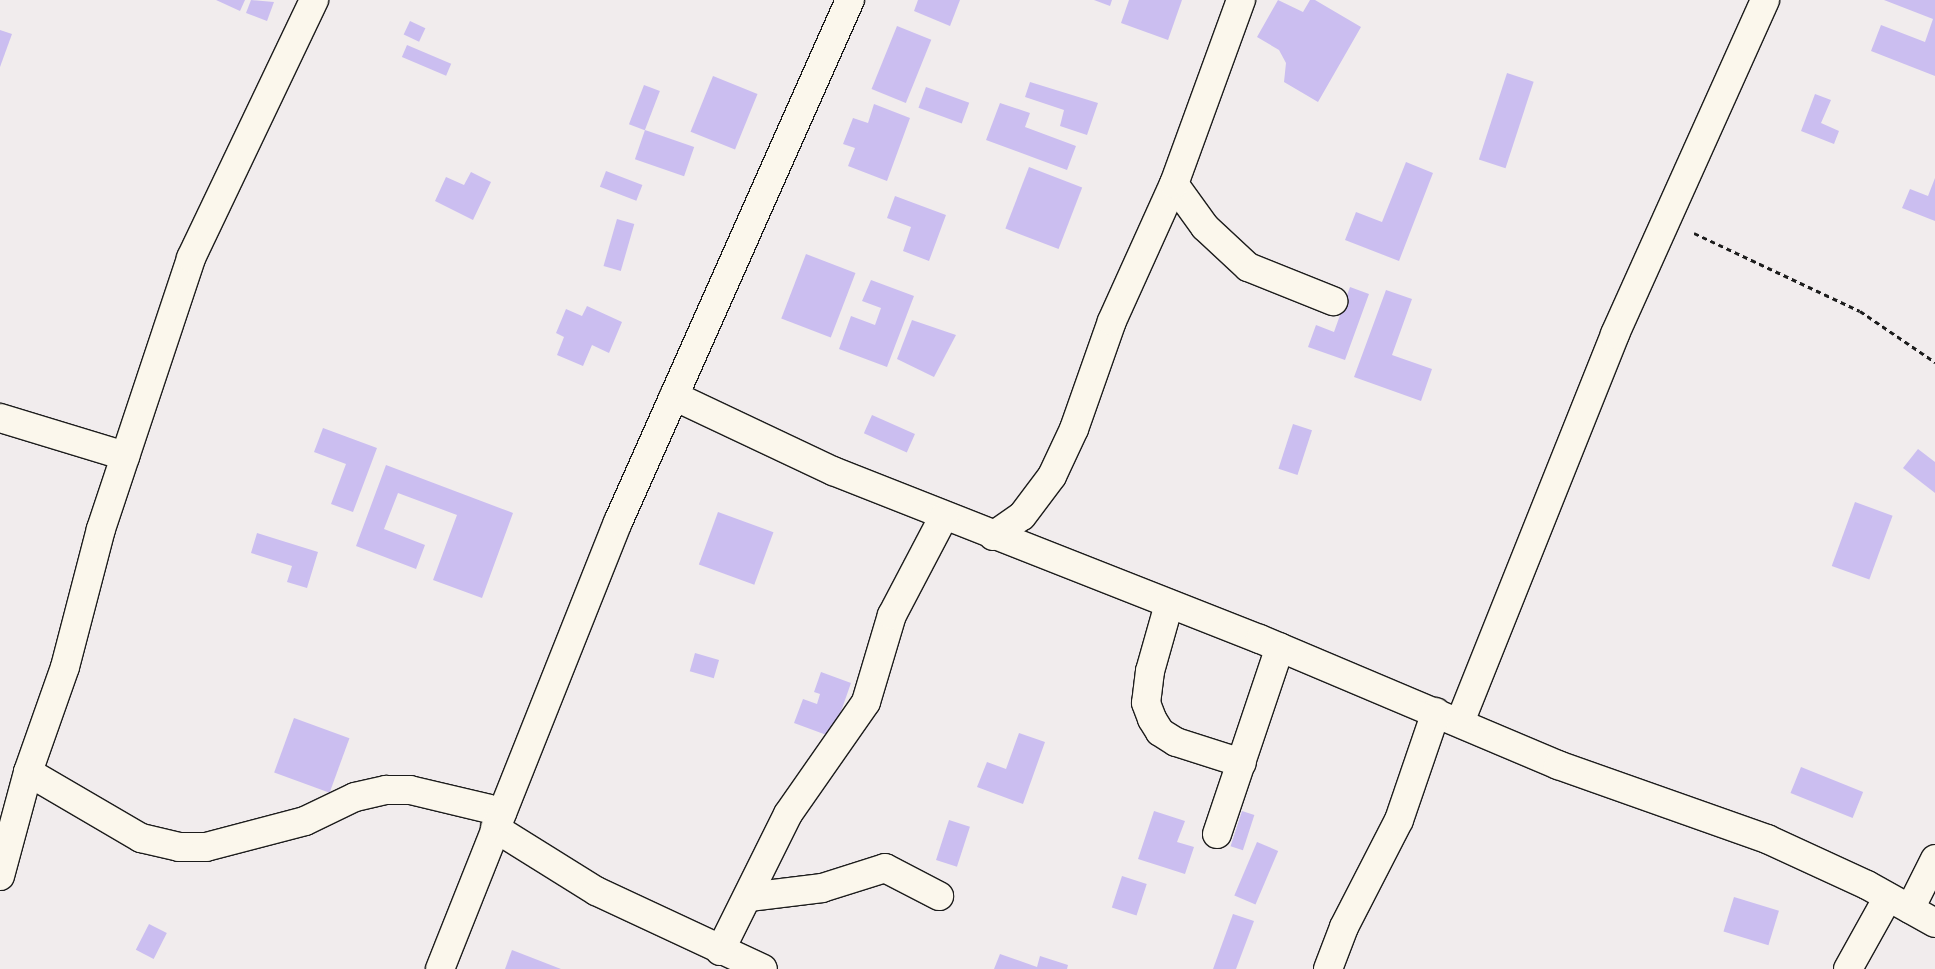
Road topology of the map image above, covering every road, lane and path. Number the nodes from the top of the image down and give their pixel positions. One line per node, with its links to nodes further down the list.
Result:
1 (314, 0): 11 (street)
2 (850, 0): 9 (street)
3 (1241, 0): 5 (street)
4 (1765, 0): 6 (street)
5 (1174, 184): 7 (street); 13 (street)
6 (1665, 218): 8 (path); 16 (street)
7 (1333, 301)
8 (1935, 362)
9 (674, 396): 12 (street); 19 (street)
10 (0, 418): 11 (street)
11 (125, 456): 18 (street)
12 (944, 516): 13 (street); 24 (street)
13 (993, 536): 14 (street)
14 (1169, 604): 15 (street); 17 (street)
15 (1280, 647): 16 (street); 17 (street)
16 (1448, 717): 25 (street); 30 (street)
17 (1242, 763): 20 (street)
18 (28, 772): 19 (street); 22 (street)
19 (498, 820): 27 (street); 28 (street)
20 (1218, 834)
21 (1935, 859): 25 (street)
22 (0, 876)
23 (940, 896): 24 (street)
24 (749, 898): 27 (street)
25 (1899, 903): 26 (street); 31 (street)
26 (1935, 923)
27 (720, 951): 29 (street)
28 (440, 969)
29 (763, 969)
30 (1328, 969)
31 (1848, 969)

